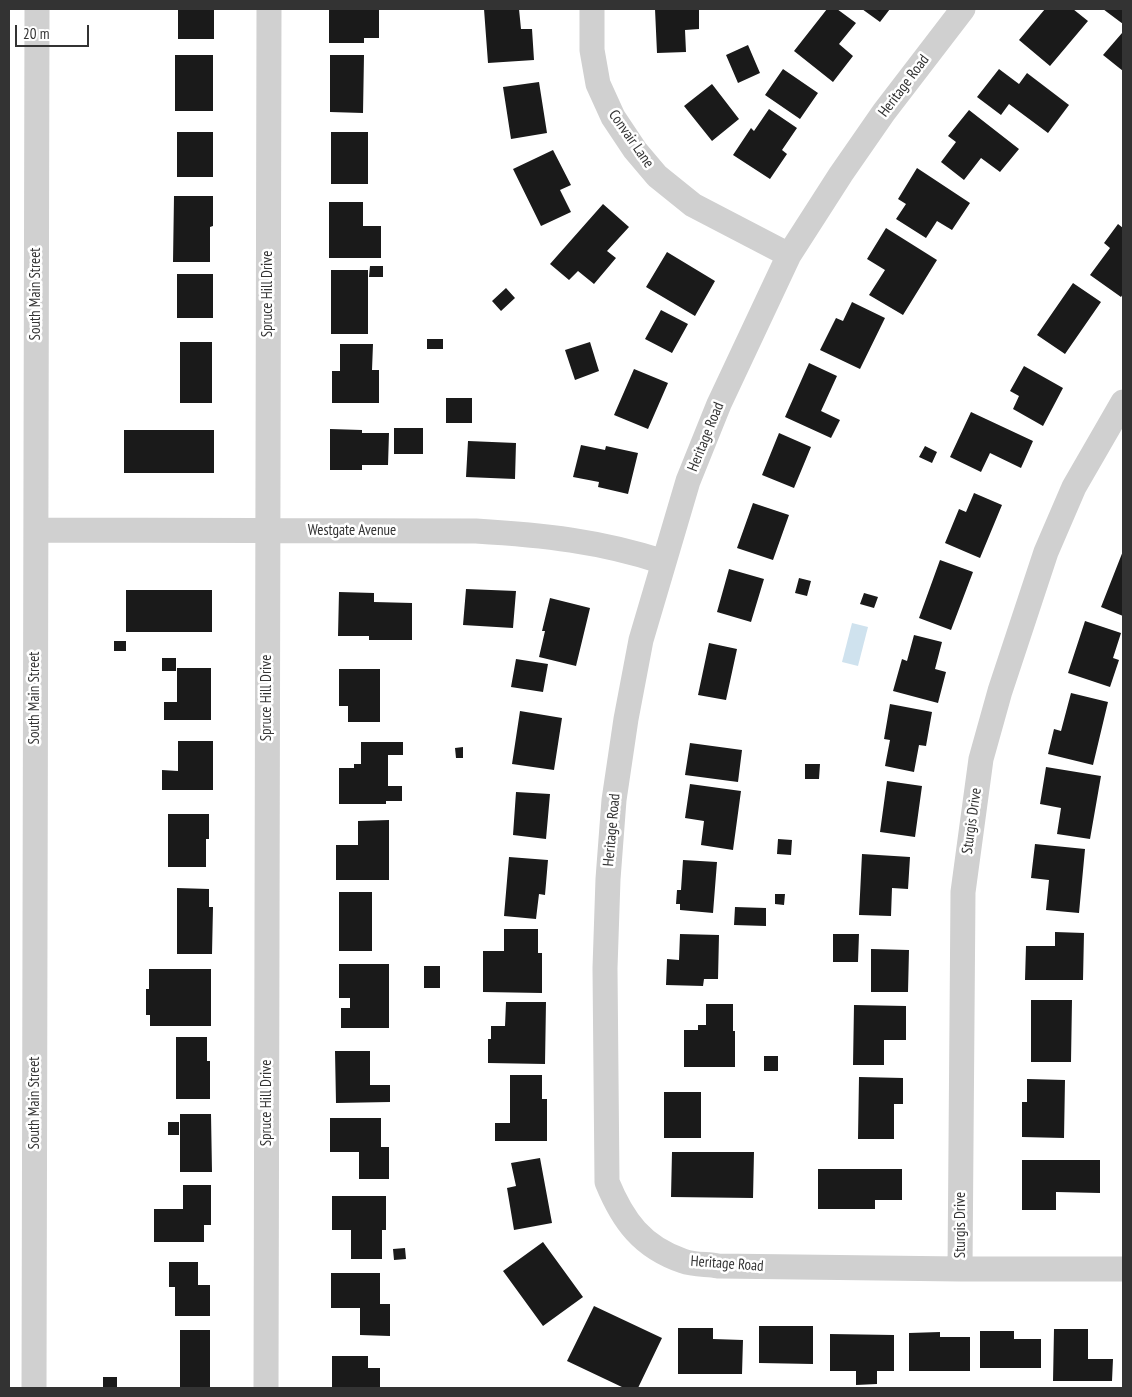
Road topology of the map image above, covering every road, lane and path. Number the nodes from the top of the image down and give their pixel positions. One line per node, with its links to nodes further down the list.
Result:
1 (37, 9): 7 (street, South Main Street)
2 (269, 9): 8 (street, Spruce Hill Drive)
3 (592, 9): 5 (street, Convair Lane)
4 (963, 9): 5 (street, Heritage Road)
5 (789, 255): 9 (street, Heritage Road)
6 (1123, 402): 10 (street, Sturgis Drive)
7 (36, 530): 8 (street, Westgate Avenue); 12 (street, South Main Street)
8 (268, 530): 9 (street, Westgate Avenue); 13 (street, Spruce Hill Drive)
9 (664, 562): 10 (street, Heritage Road)
10 (960, 1269): 11 (street, Heritage Road)
11 (1123, 1269)
12 (34, 1388)
13 (266, 1388)

